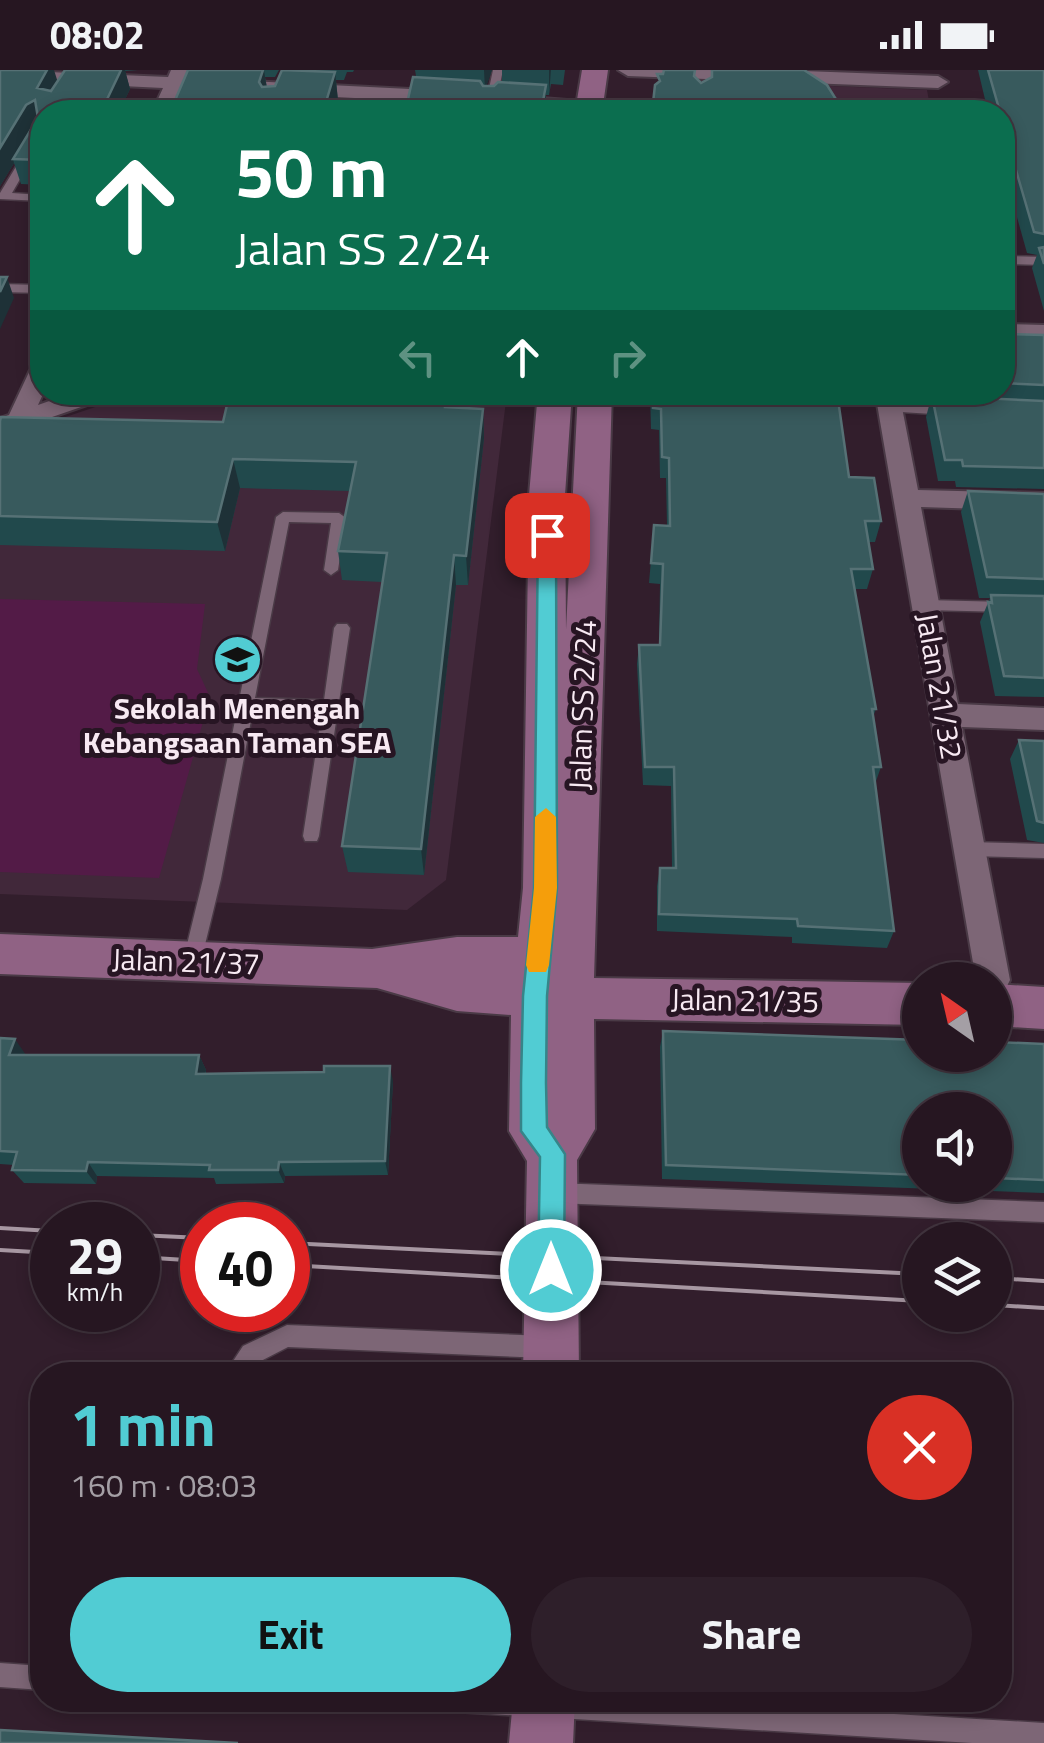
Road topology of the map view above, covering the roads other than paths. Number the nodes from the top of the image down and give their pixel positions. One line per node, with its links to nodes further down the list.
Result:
1 (389, 70): 10 (street)
2 (498, 70): 14 (lane)
3 (620, 70): 15 (main road)
4 (628, 70): 8 (street)
5 (0, 74): 7 (street)
6 (179, 76): 7 (street); 9 (street); 11 (street)
7 (73, 78)
8 (939, 83)
9 (282, 85): 10 (street)
10 (382, 92): 12 (street); 13 (street)
11 (168, 100)
12 (380, 100)
13 (444, 100)
14 (491, 100)
15 (600, 100)
16 (30, 152): 17 (lane)
17 (3, 196): 18 (lane)
18 (30, 197)
19 (1015, 261): 20 (lane)
20 (1044, 262)
21 (0, 288): 22 (lane)
22 (30, 289)
23 (1015, 327): 24 (street)
24 (1044, 332)
25 (30, 390): 32 (street)
26 (64, 405): 32 (street)
27 (554, 405): 46 (main road, Jalan SS 2/24)
28 (594, 405): 51 (main road, Jalan SS 2/24)
29 (889, 405): 33 (street, Jalan 21/32)
30 (924, 405): 31 (lane)
31 (967, 411)
32 (10, 424)
33 (906, 498): 34 (street); 36 (street, Jalan 21/32)
34 (1044, 502)
35 (331, 570): 39 (lane)
36 (925, 605): 37 (lane); 41 (street, Jalan 21/32)
37 (1044, 608)
38 (342, 628): 40 (lane)
39 (246, 704): 40 (lane); 48 (lane)
40 (331, 706): 43 (lane)
41 (945, 716): 42 (street); 44 (street, Jalan 21/32)
42 (1044, 718)
43 (312, 836)
44 (969, 849): 45 (lane); 49 (street, Jalan 21/32)
45 (1044, 851)
46 (545, 888): 50 (main road); 51 (main road, Jalan SS 2/24)
47 (0, 954): 48 (main road, Jalan 21/37)
48 (192, 962): 50 (main road, Jalan 21/37)
49 (989, 962)
50 (458, 974): 51 (main road, Jalan 21/37); 55 (main road)
51 (554, 977): 53 (main road, Jalan 21/35); 55 (main road); 56 (main road)
52 (1012, 1000): 54 (main road)
53 (902, 1003)
54 (1044, 1008)
55 (533, 1083): 56 (main road)
56 (552, 1173): 57 (lane); 58 (main road)
57 (1044, 1212)
58 (552, 1361): 59 (lane)
59 (246, 1362)
60 (0, 1675): 61 (lane)
61 (30, 1677)
62 (543, 1716): 63 (lane)
63 (1044, 1735)

